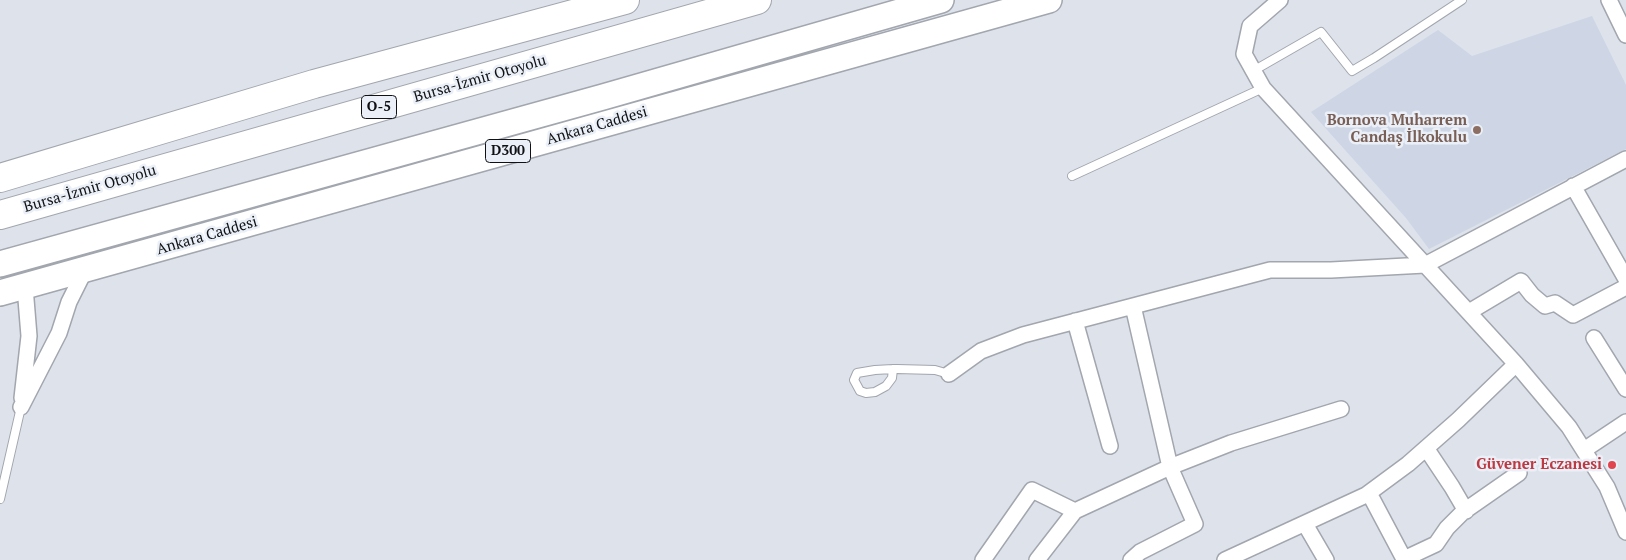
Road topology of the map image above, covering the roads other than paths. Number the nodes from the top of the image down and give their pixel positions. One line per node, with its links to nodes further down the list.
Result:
1 (625, 0): 13 (highway)
2 (757, 0): 15 (highway, Bursa-İzmir Otoyolu / O-5)
3 (941, 0): 16 (highway, Ankara Caddesi / D300)
4 (1049, 0): 18 (highway, Ankara Caddesi / D300)
5 (1280, 0): 9 (street)
6 (1462, 0): 9 (lane)
7 (1608, 0): 8 (street)
8 (1626, 35)
9 (1253, 71): 10 (street)
10 (1263, 88): 12 (lane); 17 (street)
11 (1626, 159): 14 (street)
12 (1072, 176)
13 (0, 178)
14 (1574, 186): 17 (street); 19 (street)
15 (0, 215)
16 (0, 264)
17 (1425, 264): 23 (street); 24 (street)
18 (86, 270): 20 (highway, Ankara Caddesi / D300); 31 (street)
19 (1626, 279)
20 (25, 287): 22 (highway, Ankara Caddesi / D300); 31 (street)
21 (1626, 287): 24 (street)
22 (0, 294)
23 (1133, 306): 25 (street); 37 (street)
24 (1469, 312): 27 (street)
25 (1075, 321): 29 (street); 34 (street)
26 (1594, 338): 30 (street)
27 (1516, 364): 35 (street); 36 (street)
28 (893, 369): 28 (lane); 29 (lane)
29 (949, 374)
30 (1626, 389)
31 (21, 407): 40 (lane)
32 (1341, 410): 37 (street)
33 (1626, 422): 36 (street)
34 (1110, 446)
35 (1426, 448): 39 (street); 41 (street)
36 (1584, 450): 44 (street)
37 (1170, 467): 42 (street); 48 (street)
38 (1519, 473): 41 (street)
39 (1369, 492): 41 (street); 43 (street)
40 (0, 499)
41 (1466, 510)
42 (1075, 511): 46 (street); 47 (street)
43 (1305, 524): 45 (street); 49 (street)
44 (1626, 532)
45 (1234, 558)
46 (983, 560)
47 (1037, 560)
48 (1131, 560)
49 (1326, 560)

